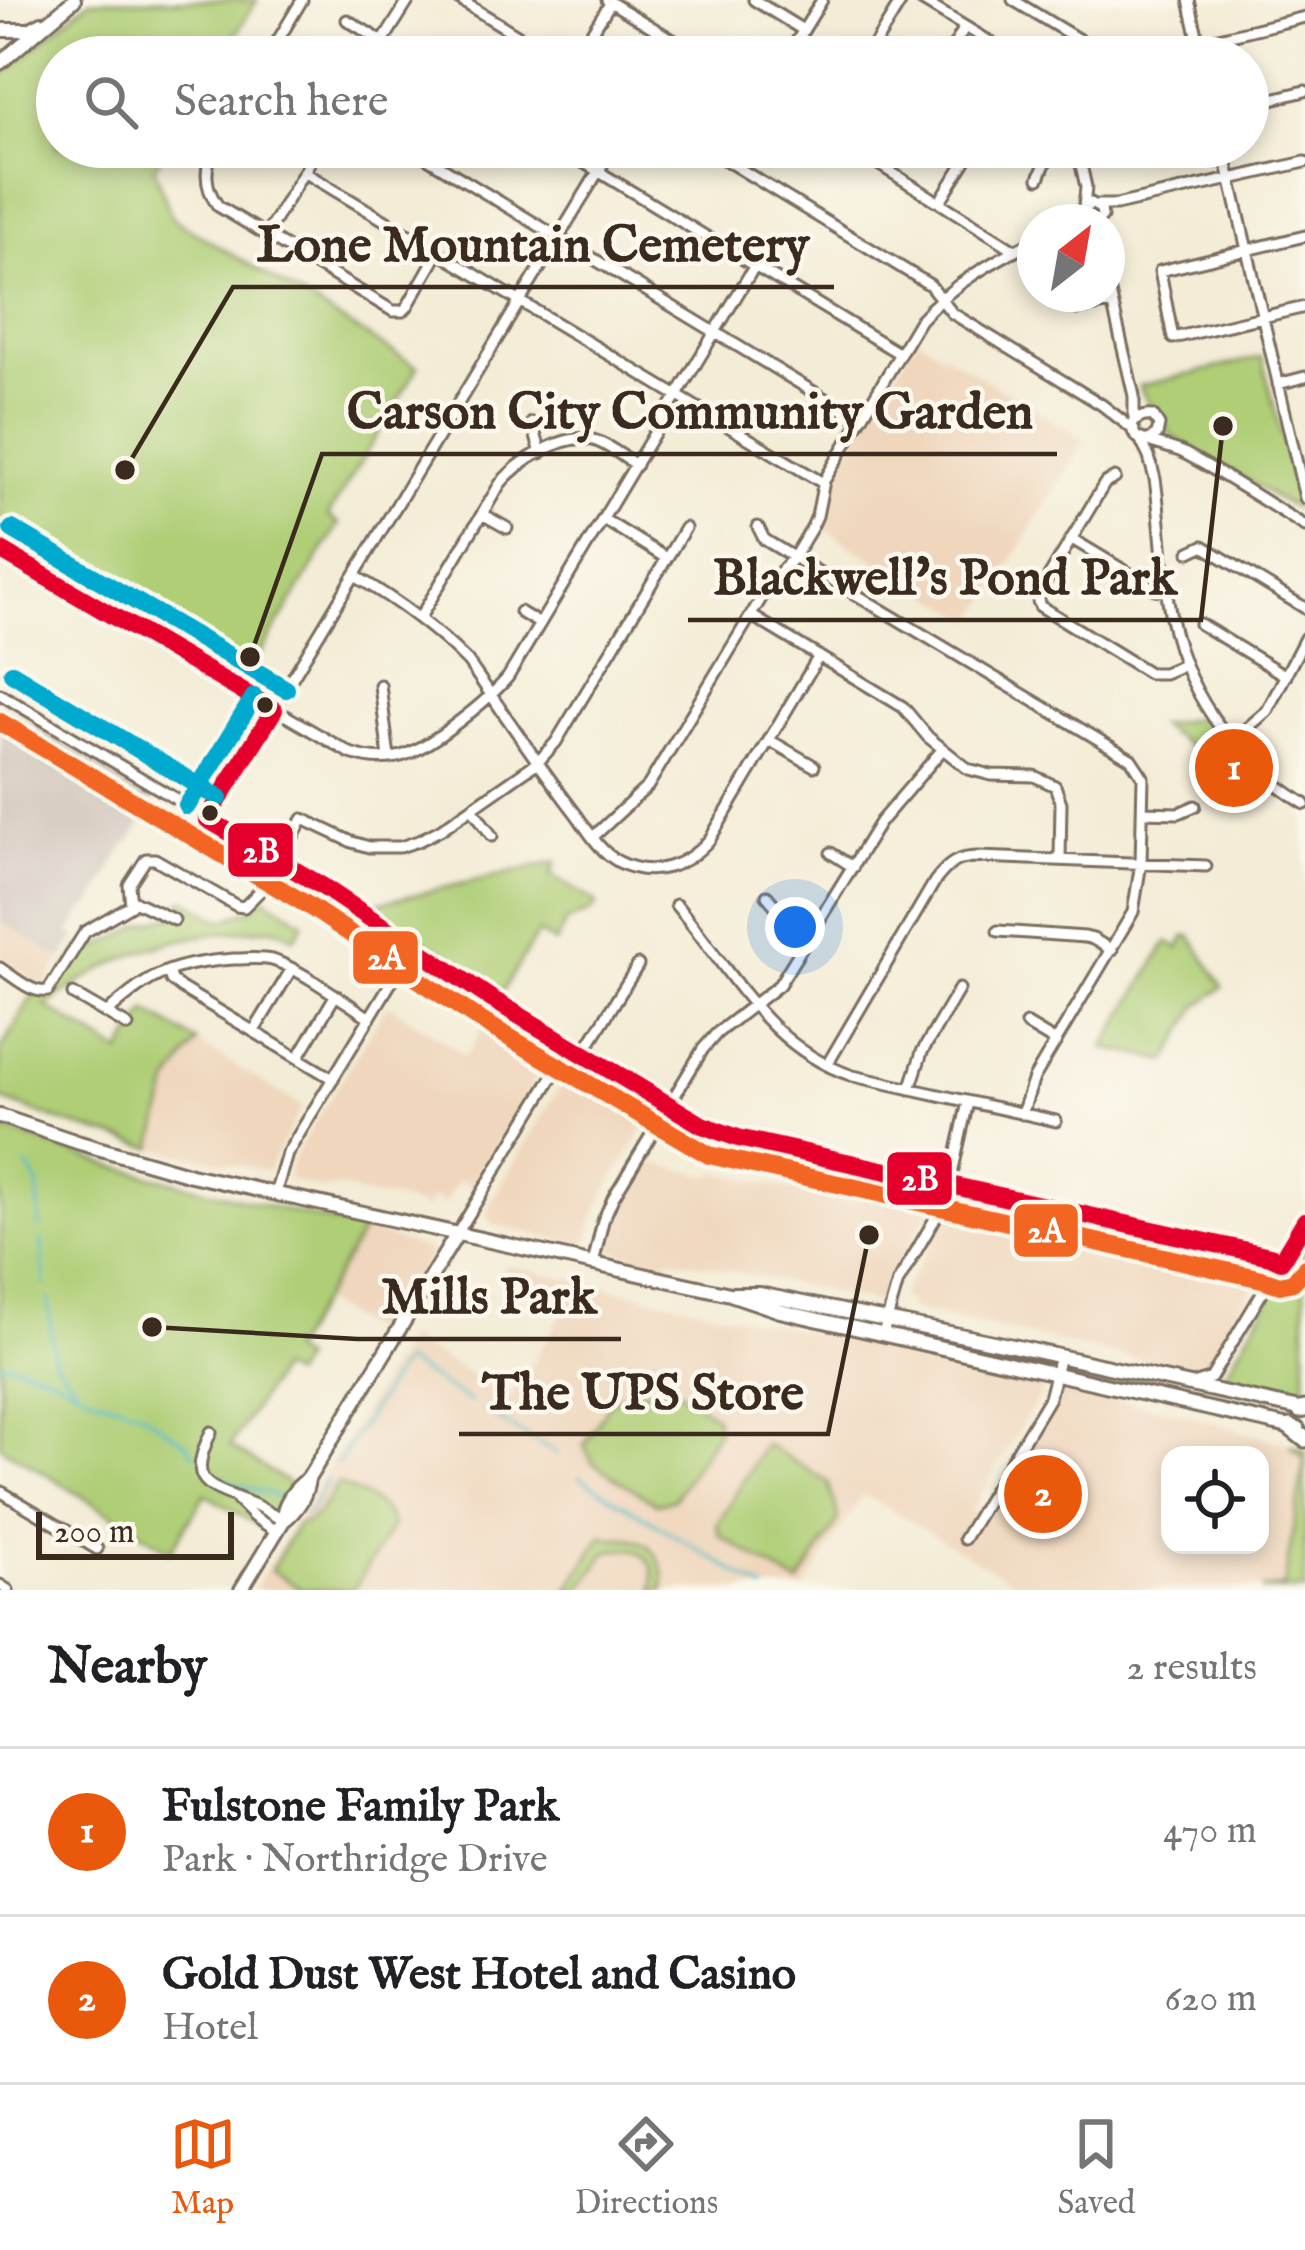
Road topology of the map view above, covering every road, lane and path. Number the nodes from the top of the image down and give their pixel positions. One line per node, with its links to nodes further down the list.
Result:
1 (74, 0): 13 (main road)
2 (302, 0): 19 (street)
3 (409, 0): 21 (street)
4 (460, 0): 12 (street)
5 (754, 0): 17 (street)
6 (822, 0): 17 (street)
7 (902, 0): 26 (street)
8 (921, 0): 16 (street)
9 (1013, 0): 29 (street)
10 (1189, 0): 30 (street)
11 (609, 1): 23 (street); 24 (street)
12 (479, 5): 22 (street)
13 (54, 16): 18 (main road); 32 (main road)
14 (1305, 17): 31 (street)
15 (347, 20): 20 (street)
16 (965, 27): 27 (street); 28 (street)
17 (803, 30): 25 (street)
18 (0, 32): 32 (street)
19 (281, 36)
20 (372, 36)
21 (386, 36)
22 (524, 36)
23 (588, 36)
24 (658, 36)
25 (799, 36)
26 (880, 36)
27 (960, 36)
28 (980, 36)
29 (1074, 36)
30 (1197, 36)
31 (1227, 36)
32 (16, 51): 33 (main road)
33 (0, 63)
34 (1305, 92): 35 (street)
35 (1269, 100)
36 (1305, 162): 51 (street)
37 (208, 168): 57 (street)
38 (306, 168): 49 (street)
39 (444, 168): 59 (street)
40 (593, 168): 48 (street)
41 (600, 168): 48 (street)
42 (738, 168): 64 (street)
43 (885, 168): 53 (street)
44 (961, 168): 53 (street)
45 (1043, 168): 50 (street)
46 (1082, 168): 52 (street)
47 (1228, 168): 51 (street)
48 (598, 171): 59 (street); 63 (street)
49 (304, 172): 57 (street); 62 (street)
50 (1039, 178)
51 (1230, 179): 56 (street); 61 (street)
52 (1086, 187): 54 (street); 55 (street)
53 (940, 201): 60 (street)
54 (1085, 204)
55 (1094, 204)
56 (1124, 204)
57 (266, 236): 62 (street)
58 (1305, 236): 61 (street)
59 (559, 238): 65 (street); 69 (street)
60 (1015, 250): 64 (street)
61 (1247, 250): 68 (street); 68 (street)
62 (438, 253): 65 (street)
63 (754, 267): 69 (street); 70 (street)
64 (940, 298): 70 (street); 77 (street)
65 (520, 302): 74 (street); 96 (street)
66 (1305, 307): 68 (street)
67 (1114, 312): 73 (street)
68 (1262, 316): 72 (street)
69 (715, 332): 74 (street); 75 (street)
70 (900, 354): 75 (street)
71 (1305, 377): 72 (street)
72 (1278, 384): 79 (street)
73 (1133, 390): 77 (street); 77 (street)
74 (677, 397): 81 (street); 83 (street)
75 (860, 420): 83 (street)
76 (532, 423): 80 (street)
77 (1146, 428): 78 (street); 78 (street); 97 (street)
78 (1177, 449): 87 (street)
79 (1299, 449): 84 (street)
80 (541, 453): 81 (street); 85 (street)
81 (636, 465): 86 (street)
82 (1115, 478): 91 (street)
83 (823, 483): 94 (street)
84 (1305, 498)
85 (482, 514): 90 (street); 101 (street)
86 (603, 519): 95 (street); 102 (street)
87 (1304, 523)
88 (685, 527): 95 (street)
89 (758, 527): 94 (street)
90 (507, 528)
91 (1072, 539): 97 (street); 106 (street)
92 (0, 550): 111 (street)
93 (1190, 551): 98 (street)
94 (794, 557): 100 (street); 121 (street)
95 (667, 558): 116 (street)
96 (355, 576): 101 (street); 111 (street)
97 (1167, 591): 106 (street)
98 (1305, 608)
99 (520, 612): 102 (street)
100 (752, 616): 105 (street); 124 (street)
101 (419, 619): 110 (street)
102 (540, 624): 110 (street)
103 (1200, 625): 107 (street)
104 (1305, 638): 107 (street)
105 (818, 656): 112 (street); 114 (street)
106 (1185, 664): 113 (street)
107 (1286, 676): 113 (street)
108 (380, 685): 115 (street)
109 (0, 694): 122 (street)
110 (492, 696): 115 (street); 116 (street)
111 (274, 710): 115 (street); 122 (street)
112 (769, 740): 117 (street); 124 (street)
113 (1231, 742): 118 (street)
114 (942, 749): 126 (street); 130 (street)
115 (389, 758)
116 (538, 762): 120 (street); 124 (street)
117 (814, 766)
118 (1305, 804)
119 (1195, 806): 121 (street)
120 (472, 808): 123 (street); 127 (street)
121 (1142, 812): 128 (street)
122 (207, 819): 127 (street)
123 (492, 836)
124 (593, 837)
125 (830, 853): 130 (street)
126 (1060, 860): 128 (street); 156 (street)
127 (279, 861): 132 (street); 137 (street)
128 (1141, 863): 129 (street); 138 (street)
129 (1206, 866)
130 (853, 867): 136 (street)
131 (767, 896): 136 (street)
132 (132, 900): 134 (street); 140 (street)
133 (676, 905): 146 (street)
134 (174, 920)
135 (998, 931): 138 (street)
136 (812, 935): 146 (street)
137 (412, 947): 148 (street); 153 (street)
138 (1112, 950): 152 (street)
139 (638, 965): 154 (street)
140 (0, 968)
141 (291, 970): 142 (street); 145 (street); 151 (street)
142 (168, 971): 147 (street); 151 (street)
143 (959, 989): 158 (street)
144 (73, 994): 147 (street)
145 (335, 996): 148 (street); 155 (street)
146 (753, 1005): 156 (street); 160 (street)
147 (106, 1013): 150 (street)
148 (370, 1018): 157 (street)
149 (1026, 1024): 152 (street)
150 (128, 1026)
151 (254, 1031): 155 (street)
152 (1056, 1042): 161 (street)
153 (571, 1046): 154 (street); 167 (street)
154 (583, 1054): 160 (street)
155 (298, 1058): 157 (street)
156 (827, 1065): 158 (street)
157 (333, 1079): 165 (street)
158 (910, 1089): 159 (street)
159 (968, 1102): 161 (street); 164 (street)
160 (669, 1106): 164 (street); 169 (street)
161 (1022, 1114): 163 (street)
162 (0, 1115): 165 (main road)
163 (1056, 1121)
164 (949, 1184): 168 (street); 170 (street)
165 (275, 1194): 167 (main road)
166 (1305, 1221): 168 (street)
167 (457, 1234): 169 (main road); 180 (main road)
168 (1281, 1261): 173 (street)
169 (593, 1264): 170 (main road)
170 (885, 1328): 171 (main road); 172 (main road)
171 (1060, 1356): 172 (street); 174 (main road)
172 (1056, 1373): 178 (main road); 181 (street)
173 (1210, 1378): 174 (street); 175 (street)
174 (1188, 1385): 175 (main road)
175 (1222, 1392): 176 (main road)
176 (1303, 1410)
177 (212, 1432): 180 (street)
178 (1300, 1432)
179 (2, 1496): 182 (street)
180 (280, 1526): 185 (main road)
181 (964, 1539)
182 (97, 1550)
183 (0, 1586): 184 (street)
184 (8, 1590)
185 (241, 1590)

